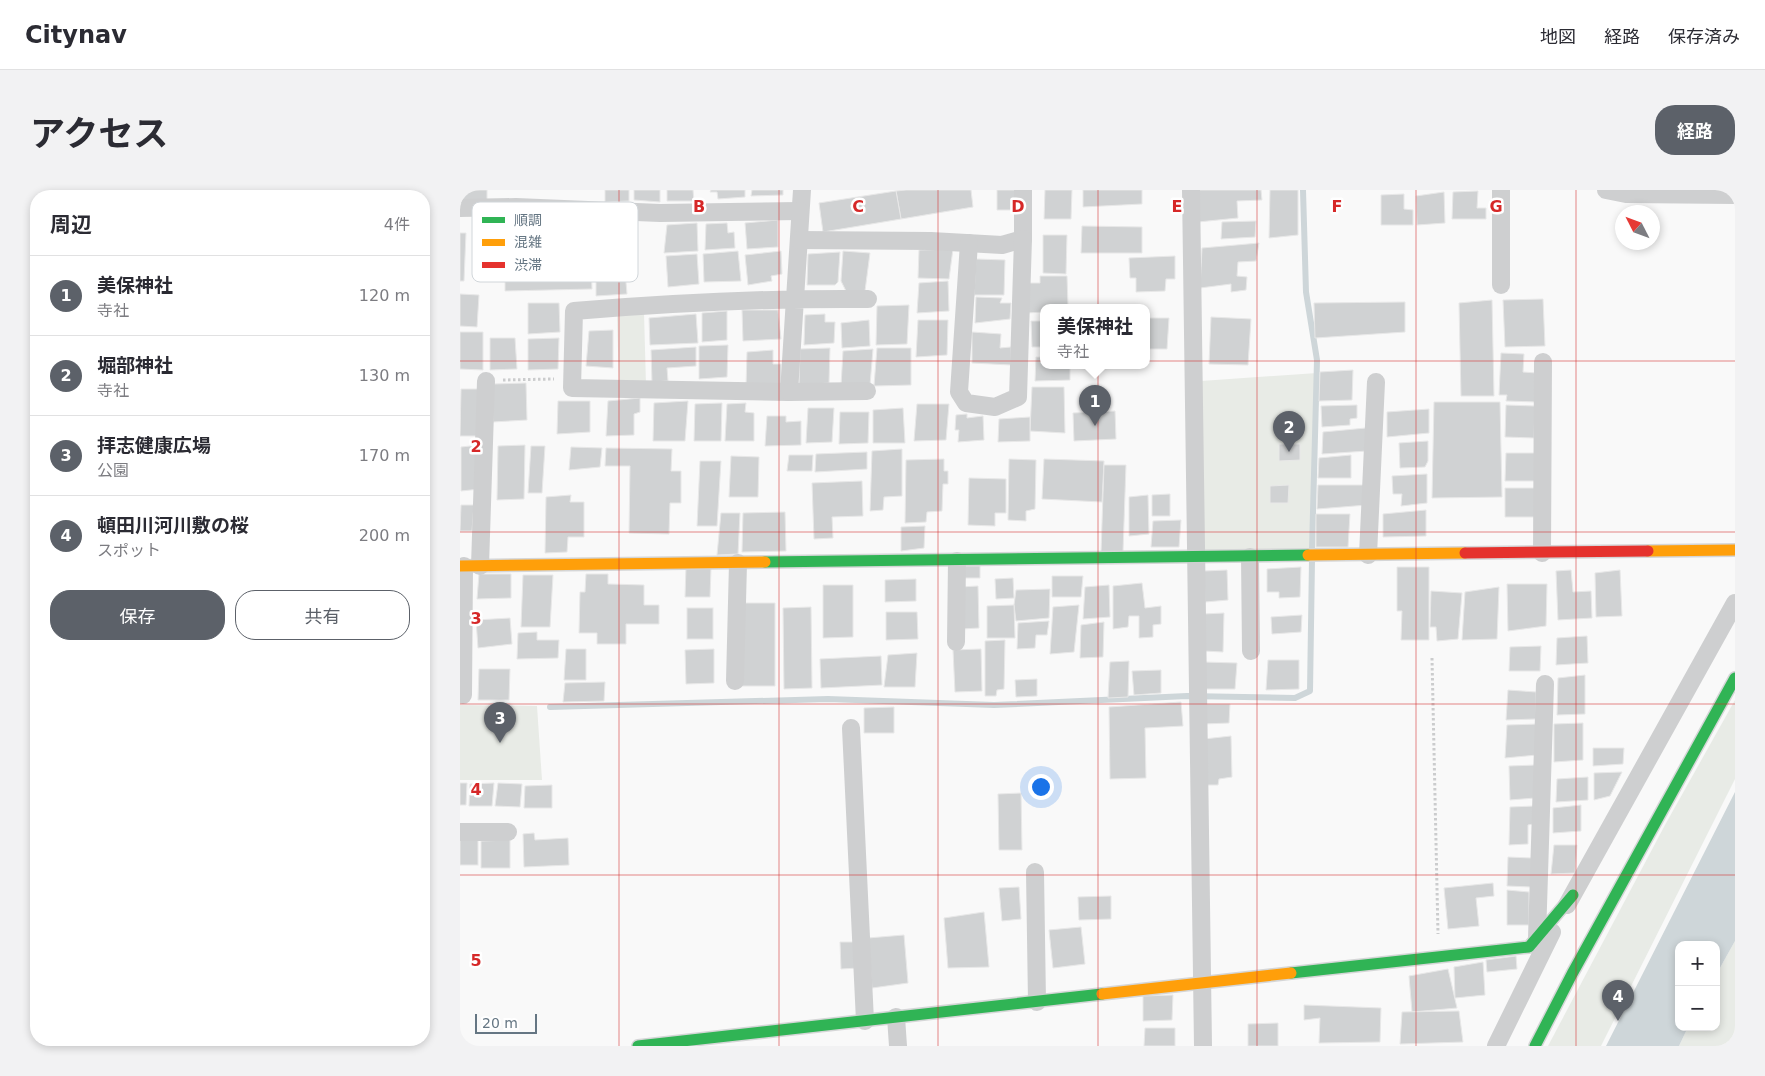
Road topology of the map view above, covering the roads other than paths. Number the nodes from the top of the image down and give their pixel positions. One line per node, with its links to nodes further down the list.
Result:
1 (802, 190): 7 (street)
2 (1022, 190): 9 (street)
3 (1191, 190): 24 (street)
4 (1501, 190): 12 (street)
5 (1606, 190): 6 (street)
6 (1735, 195)
7 (800, 211): 8 (street); 10 (street)
8 (638, 212)
9 (1023, 239): 11 (street); 11 (street)
10 (798, 240): 11 (street); 13 (street)
11 (969, 243)
12 (1501, 285)
13 (795, 299): 14 (street); 19 (street); 19 (street)
14 (868, 299)
15 (1542, 362): 21 (street)
16 (486, 381): 27 (street)
17 (1376, 382): 22 (street)
18 (867, 391): 19 (street)
19 (789, 392)
20 (1735, 550): 21 (street)
21 (1542, 553): 22 (street)
22 (1368, 556): 23 (street)
23 (1250, 557): 24 (street); 30 (street)
24 (1197, 558): 25 (street); 41 (street)
25 (957, 561): 26 (street); 29 (street)
26 (738, 564): 27 (street); 32 (street)
27 (468, 566): 34 (street)
28 (1735, 604): 39 (street)
29 (956, 642)
30 (1251, 651)
31 (1735, 678): 49 (street)
32 (735, 681)
33 (1545, 684): 40 (street)
34 (463, 696)
35 (851, 728): 44 (street)
36 (460, 832): 37 (street)
37 (508, 832)
38 (1035, 872): 42 (street)
39 (1573, 895): 40 (street); 48 (street)
40 (1537, 938): 41 (street)
41 (1204, 984): 42 (street); 47 (street)
42 (1037, 1002): 43 (street)
43 (896, 1017): 44 (street); 46 (street)
44 (865, 1021): 45 (street)
45 (638, 1046)
46 (898, 1046)
47 (1203, 1046)
48 (1496, 1046)
49 (1535, 1046)

